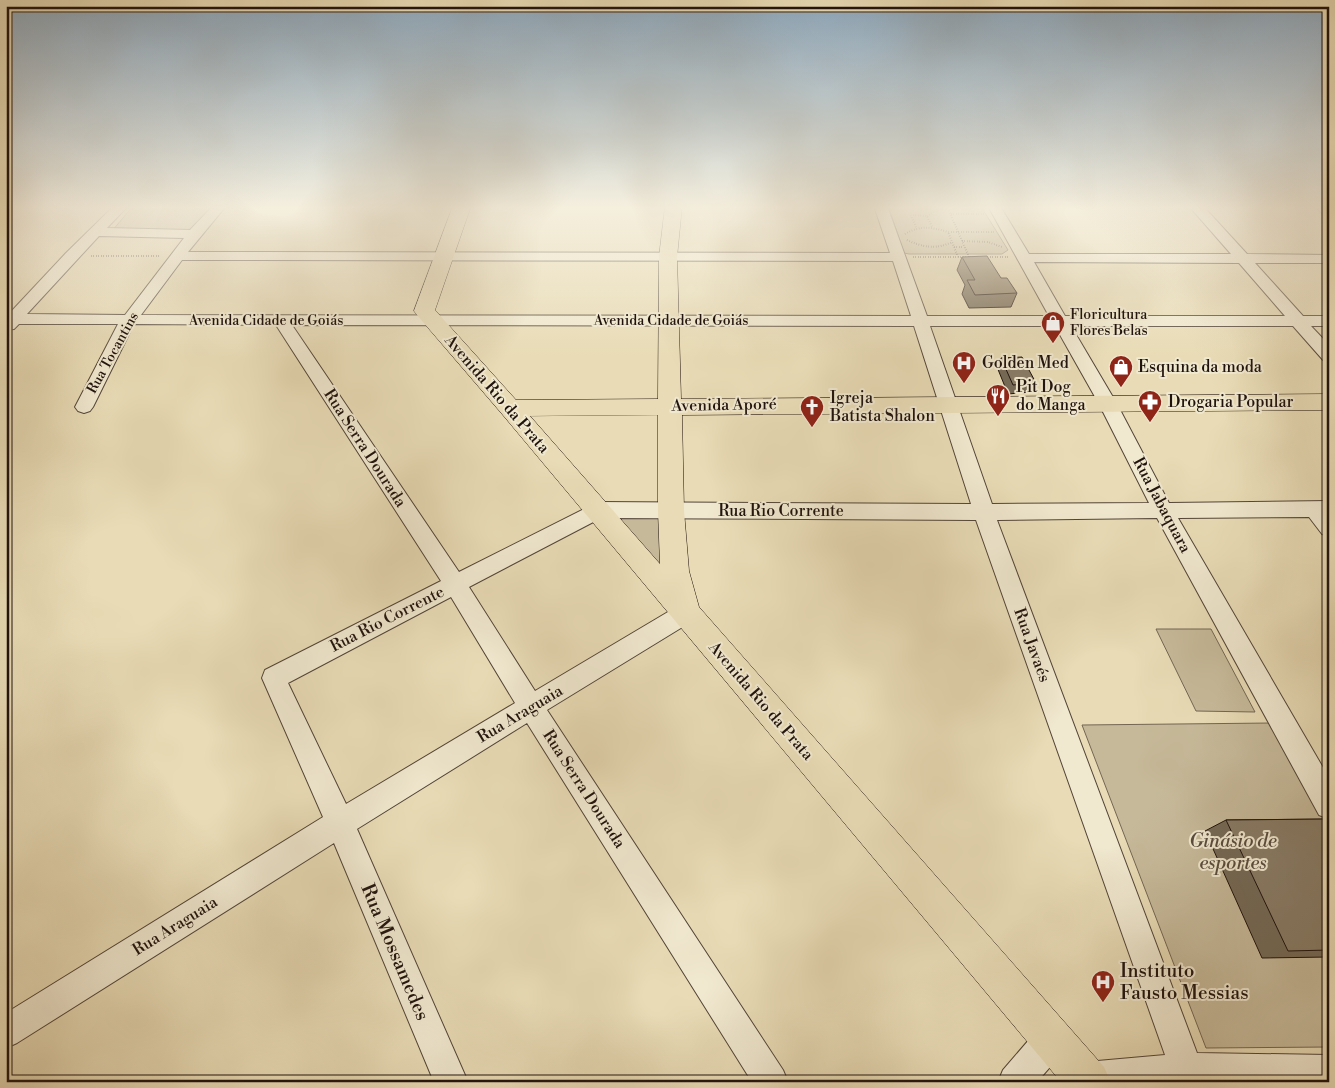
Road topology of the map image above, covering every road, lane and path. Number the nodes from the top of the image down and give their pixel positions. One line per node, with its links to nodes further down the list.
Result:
1 (177, 256): 16 (street, Rua Tocantins)
2 (69, 257): 24 (street)
3 (383, 257): 4 (street)
4 (443, 257): 5 (street); 18 (main road)
5 (668, 257): 6 (street); 19 (main road)
6 (677, 257)
7 (908, 257): 20 (street, Rua Javaés)
8 (958, 257): 9 (path)
9 (968, 257): 10 (path)
10 (978, 257)
11 (1016, 257): 21 (street, Rua Jabaquara)
12 (1142, 257): 14 (street)
13 (1242, 257): 14 (street)
14 (1244, 259): 15 (street); 22 (street)
15 (1329, 259)
16 (128, 321): 17 (street, Avenida Cidade de Goiás); 24 (street, Avenida Cidade de Goiás); 30 (street, Rua Tocantins)
17 (281, 321): 18 (street, Avenida Cidade de Goiás); 38 (street, Rua Serra Dourada)
18 (432, 321): 19 (street, Avenida Cidade de Goiás); 31 (main road, Avenida Rio da Prata)
19 (668, 321): 20 (street, Avenida Cidade de Goiás); 29 (main road)
20 (919, 321): 21 (street, Avenida Cidade de Goiás); 27 (street, Rua Javaés)
21 (1060, 321): 22 (street, Avenida Cidade de Goiás); 28 (street, Rua Jabaquara)
22 (1297, 321): 23 (street, Avenida Cidade de Goiás); 25 (street)
23 (1329, 321)
24 (10, 324)
25 (1329, 356)
26 (1329, 402): 28 (main road, Avenida Aporé)
27 (949, 403): 28 (main road, Avenida Aporé); 29 (main road, Avenida Aporé); 36 (street, Rua Javaés)
28 (1108, 404): 35 (street, Rua Jabaquara)
29 (670, 406): 31 (main road, Avenida Aporé); 34 (main road)
30 (84, 408)
31 (510, 408): 33 (main road, Avenida Rio da Prata)
32 (1322, 509): 35 (street, Rua Rio Corrente); 37 (street)
33 (598, 510): 34 (street, Rua Rio Corrente); 38 (street, Rua Rio Corrente); 39 (main road, Avenida Rio da Prata)
34 (671, 511): 36 (street, Rua Rio Corrente); 39 (main road)
35 (1164, 511): 36 (street, Rua Rio Corrente); 42 (street, Rua Jabaquara)
36 (984, 512): 47 (street, Rua Javaés)
37 (1329, 528)
38 (455, 584): 40 (street, Rua Rio Corrente); 41 (street, Rua Serra Dourada)
39 (686, 614): 41 (street, Rua Araguaia); 45 (main road, Avenida Rio da Prata)
40 (274, 678): 43 (street, Rua Mossamedes)
41 (531, 707): 43 (street, Rua Araguaia); 50 (street, Rua Serra Dourada)
42 (1329, 805)
43 (340, 823): 44 (street, Rua Araguaia); 49 (street, Rua Mossamedes)
44 (6, 1032)
45 (1052, 1039): 48 (main road, Avenida Rio da Prata); 51 (street)
46 (1329, 1072): 47 (street)
47 (1189, 1076): 48 (street)
48 (1086, 1081)
49 (450, 1082)
50 (770, 1082)
51 (1014, 1082)

